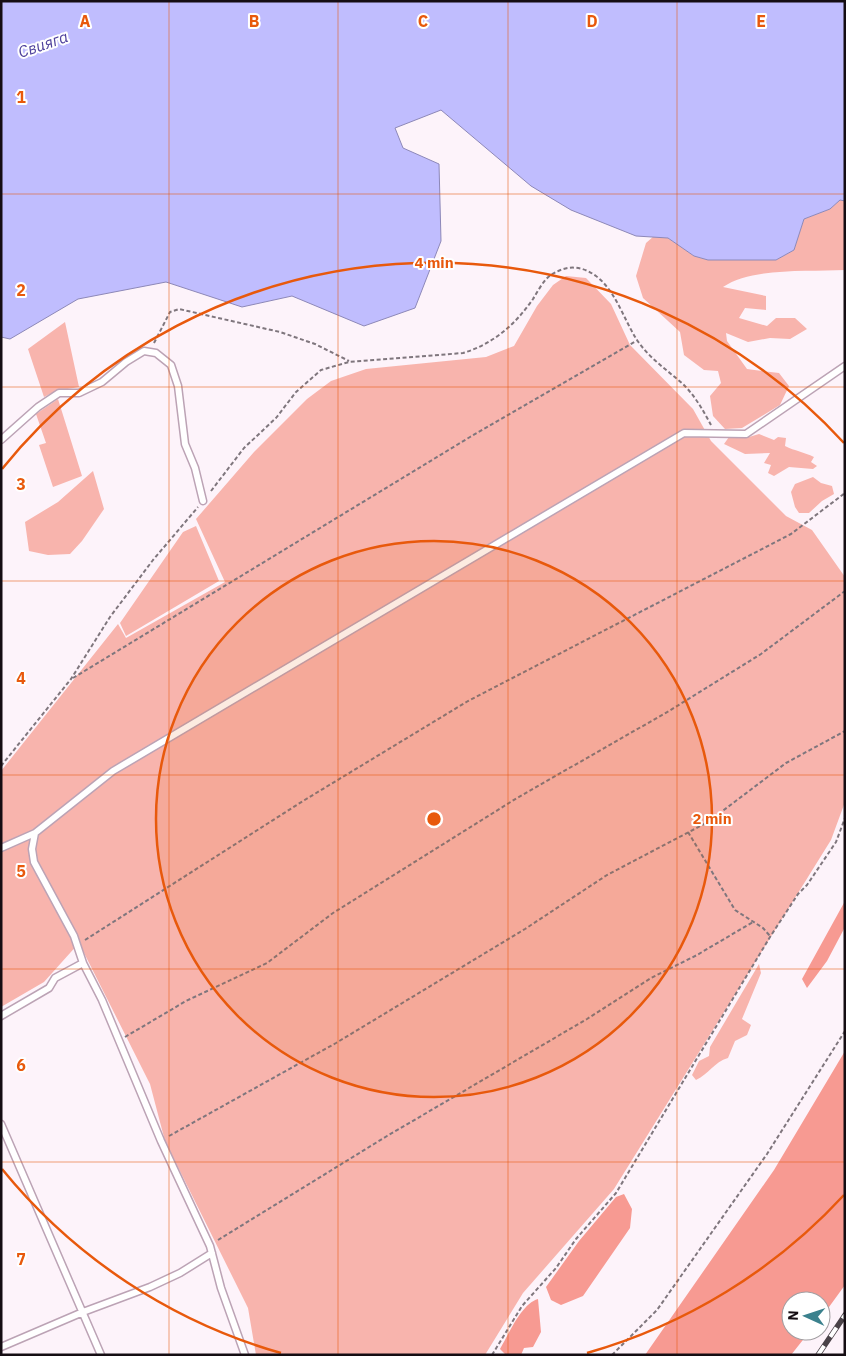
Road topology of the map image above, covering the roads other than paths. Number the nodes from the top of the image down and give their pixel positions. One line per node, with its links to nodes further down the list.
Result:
1 (845, 366): 4 (lane)
2 (1, 440): 3 (lane)
3 (204, 501)
4 (35, 833): 5 (lane); 6 (lane)
5 (1, 848)
6 (83, 963): 7 (lane); 9 (lane)
7 (1, 1016)
8 (1, 1124): 10 (lane)
9 (212, 1253): 10 (lane); 13 (lane)
10 (83, 1312): 11 (lane); 12 (lane)
11 (1, 1347)
12 (101, 1355)
13 (245, 1355)

